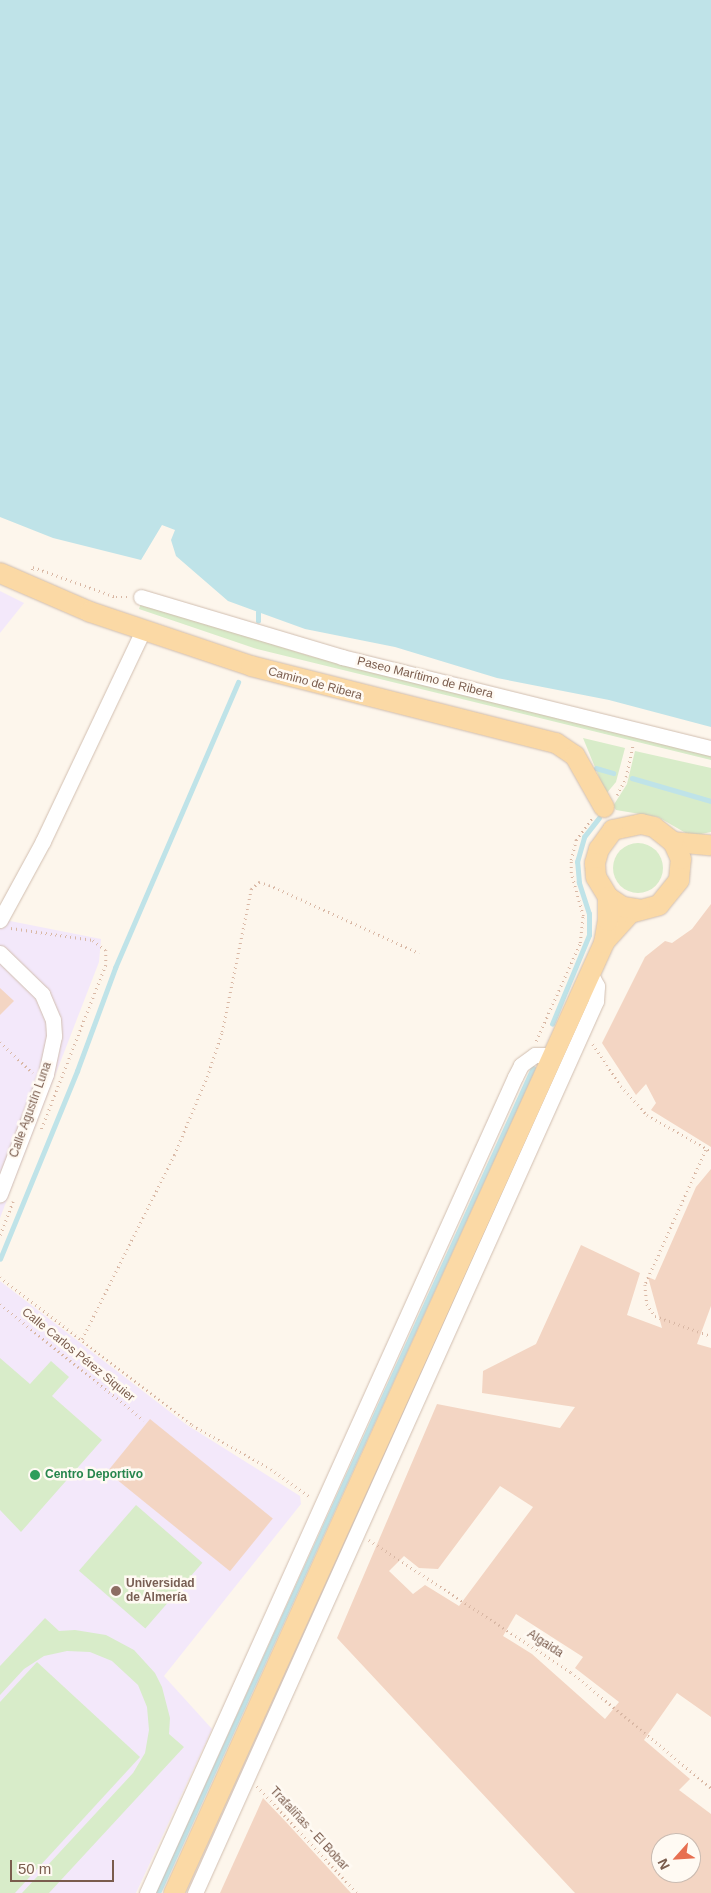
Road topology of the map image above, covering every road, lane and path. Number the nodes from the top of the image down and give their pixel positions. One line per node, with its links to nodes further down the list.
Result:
1 (0, 573): 2 (main road, Camino de Ribera)
2 (26, 585): 3 (path); 4 (main road, Camino de Ribera)
3 (141, 597): 6 (street, Paseo Marítimo de Ribera)
4 (143, 630): 7 (main road, Camino de Ribera); 15 (street)
5 (633, 744): 7 (path)
6 (711, 748)
7 (605, 809): 8 (main road); 10 (main road)
8 (630, 824): 9 (main road); 10 (main road)
9 (673, 842): 11 (main road); 12 (main road)
10 (603, 843): 13 (main road)
11 (711, 846): 12 (main road)
12 (681, 869): 14 (main road)
13 (608, 897): 14 (main road); 16 (main road)
14 (638, 909): 16 (main road)
15 (0, 920)
16 (604, 943): 19 (main road)
17 (0, 953): 23 (street, Calle Agustín Luna)
18 (419, 953): 30 (path)
19 (590, 973): 22 (main road); 33 (street)
20 (592, 1038): 24 (path)
21 (0, 1042): 23 (path)
22 (553, 1055): 32 (street); 37 (main road)
23 (36, 1102): 26 (street, Calle Agustín Luna)
24 (706, 1150): 25 (path); 29 (path)
25 (711, 1151)
26 (0, 1194)
27 (0, 1277): 30 (path)
28 (0, 1304): 31 (path, Calle Carlos Pérez Siquier)
29 (711, 1336)
30 (82, 1339): 32 (path)
31 (144, 1420)
32 (322, 1506): 36 (street)
33 (356, 1533): 34 (street); 35 (path, Algaida)
34 (249, 1776): 38 (street); 39 (path, Trafaliñas - El Bobar)
35 (711, 1788)
36 (147, 1893)
37 (174, 1893)
38 (195, 1893)
39 (357, 1893)

